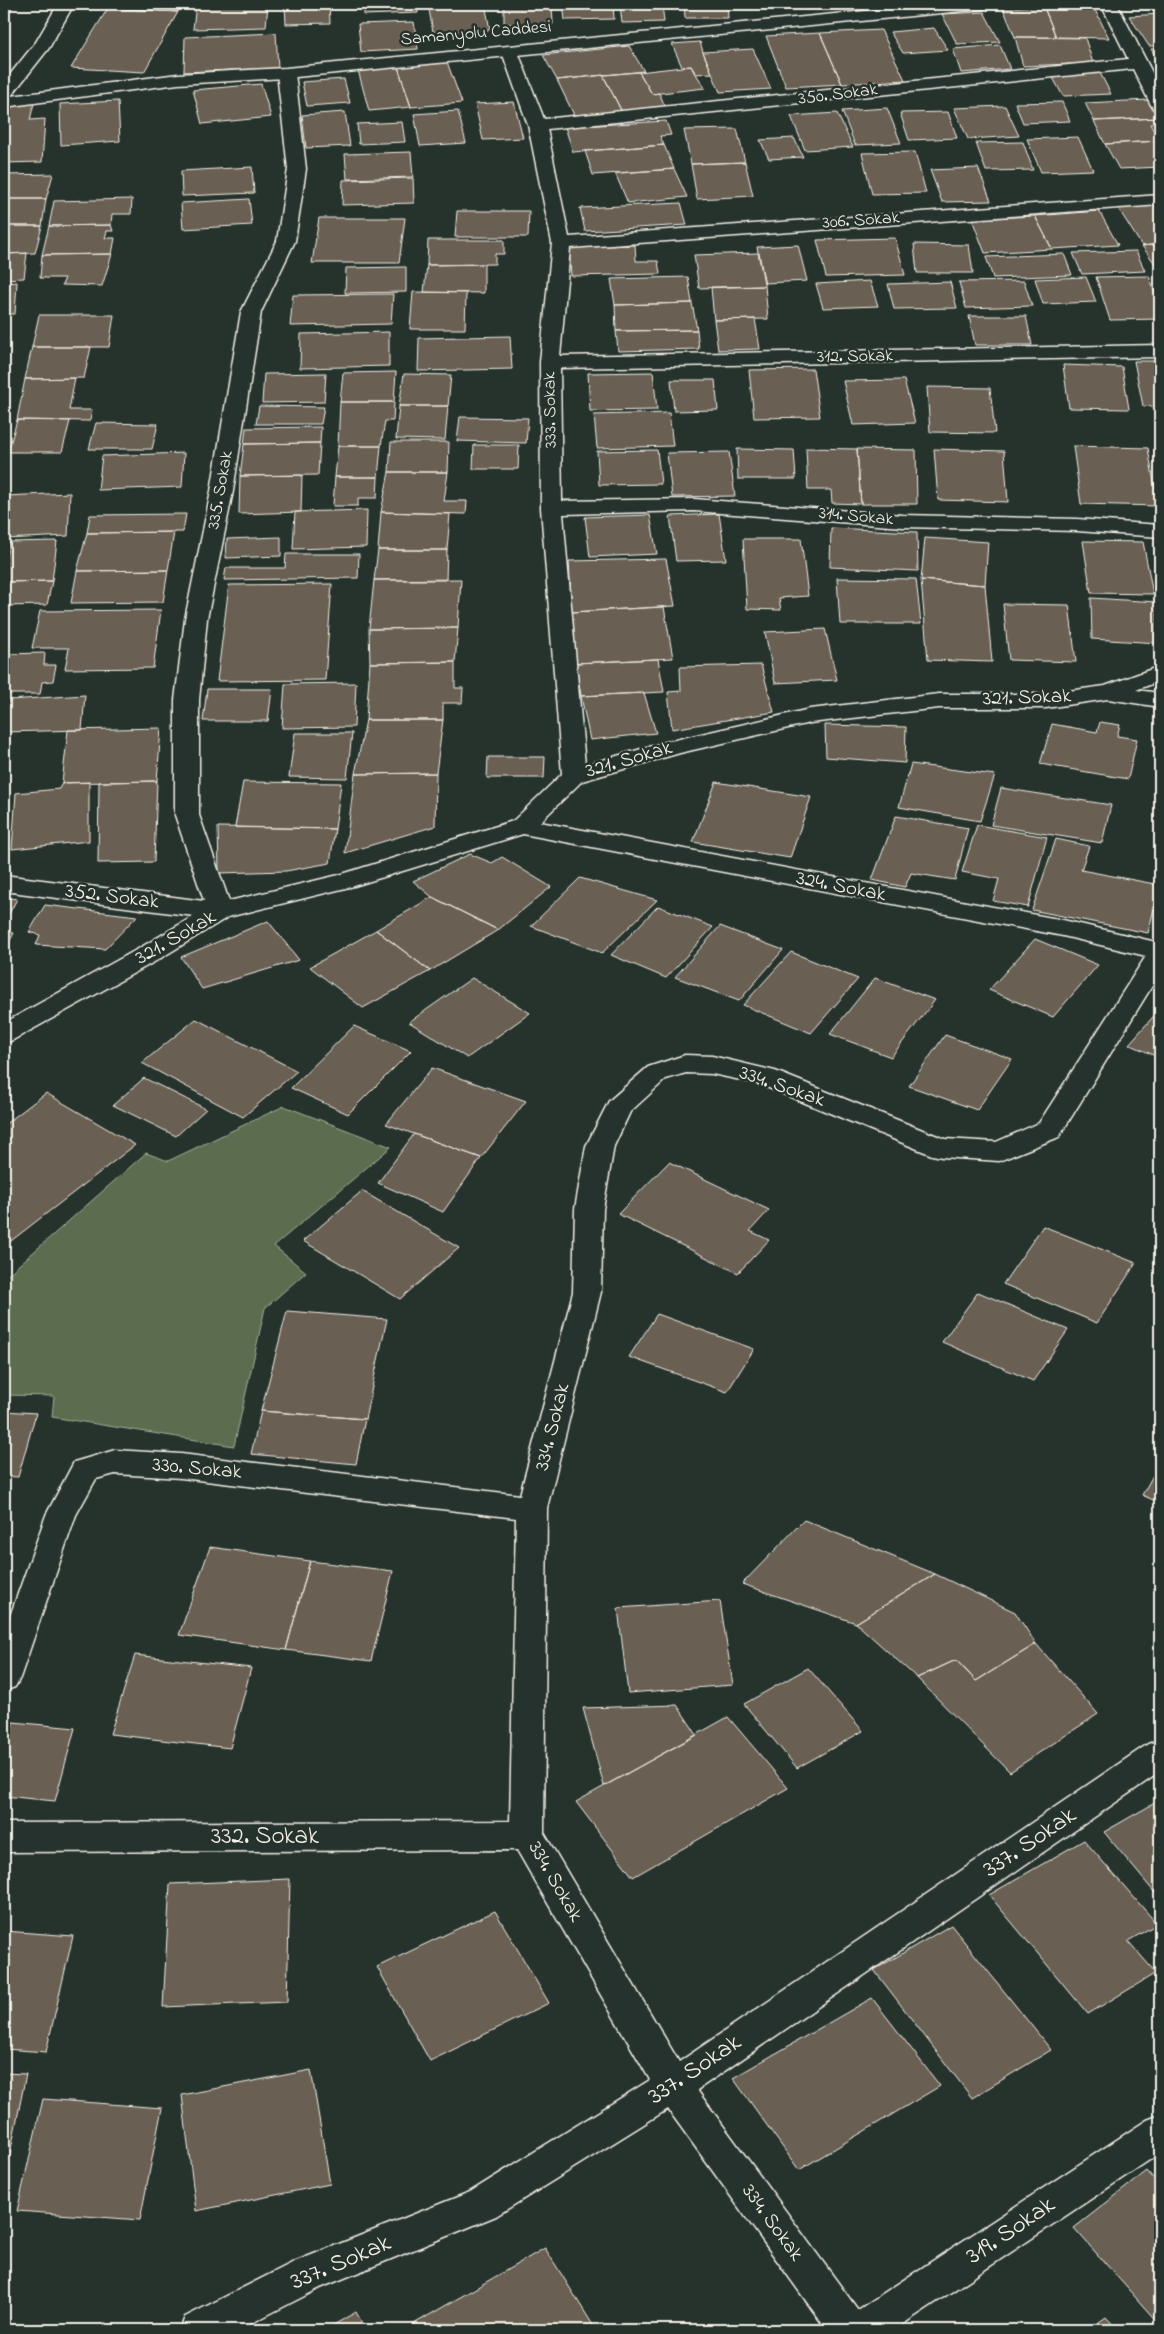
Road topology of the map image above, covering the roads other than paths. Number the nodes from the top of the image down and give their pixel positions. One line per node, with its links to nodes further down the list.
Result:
1 (66, 4): 7 (street)
2 (981, 4): 4 (street, Samanyolu Caddesi)
3 (1109, 4): 5 (street)
4 (510, 52): 6 (street, Samanyolu Caddesi); 10 (street, 333. Sokak)
5 (1138, 63): 9 (street); 10 (street, 350. Sokak)
6 (286, 72): 8 (street, Samanyolu Caddesi); 23 (street, 335. Sokak)
7 (4, 93)
8 (4, 102)
9 (1160, 105)
10 (537, 125): 12 (street, 333. Sokak)
11 (1160, 200): 12 (street, 306. Sokak)
12 (561, 243): 14 (street, 333. Sokak)
13 (1160, 351): 14 (street, 312. Sokak)
14 (550, 362): 15 (street, 333. Sokak)
15 (552, 508): 16 (street, 314. Sokak); 20 (street, 333. Sokak)
16 (1160, 531)
17 (1160, 673): 18 (street, 321. Sokak)
18 (1109, 692): 19 (street); 20 (street, 321. Sokak)
19 (1160, 700)
20 (574, 776): 21 (street, 321. Sokak)
21 (522, 826): 23 (street, 321. Sokak); 24 (street, 324. Sokak)
22 (4, 883): 23 (street, 352. Sokak)
23 (220, 911): 25 (street, 321. Sokak)
24 (1160, 952): 26 (street, 334. Sokak)
25 (4, 1034)
26 (532, 1508): 27 (street, 330. Sokak); 29 (street, 334. Sokak)
27 (4, 1678)
28 (1160, 1754): 31 (street, 337. Sokak)
29 (527, 1835): 30 (street, 332. Sokak); 31 (street, 334. Sokak)
30 (4, 1838)
31 (674, 2086): 33 (street, 337. Sokak); 34 (street, 334. Sokak)
32 (1160, 2132): 35 (street, 319. Sokak)
33 (198, 2330)
34 (850, 2330)
35 (861, 2330)

